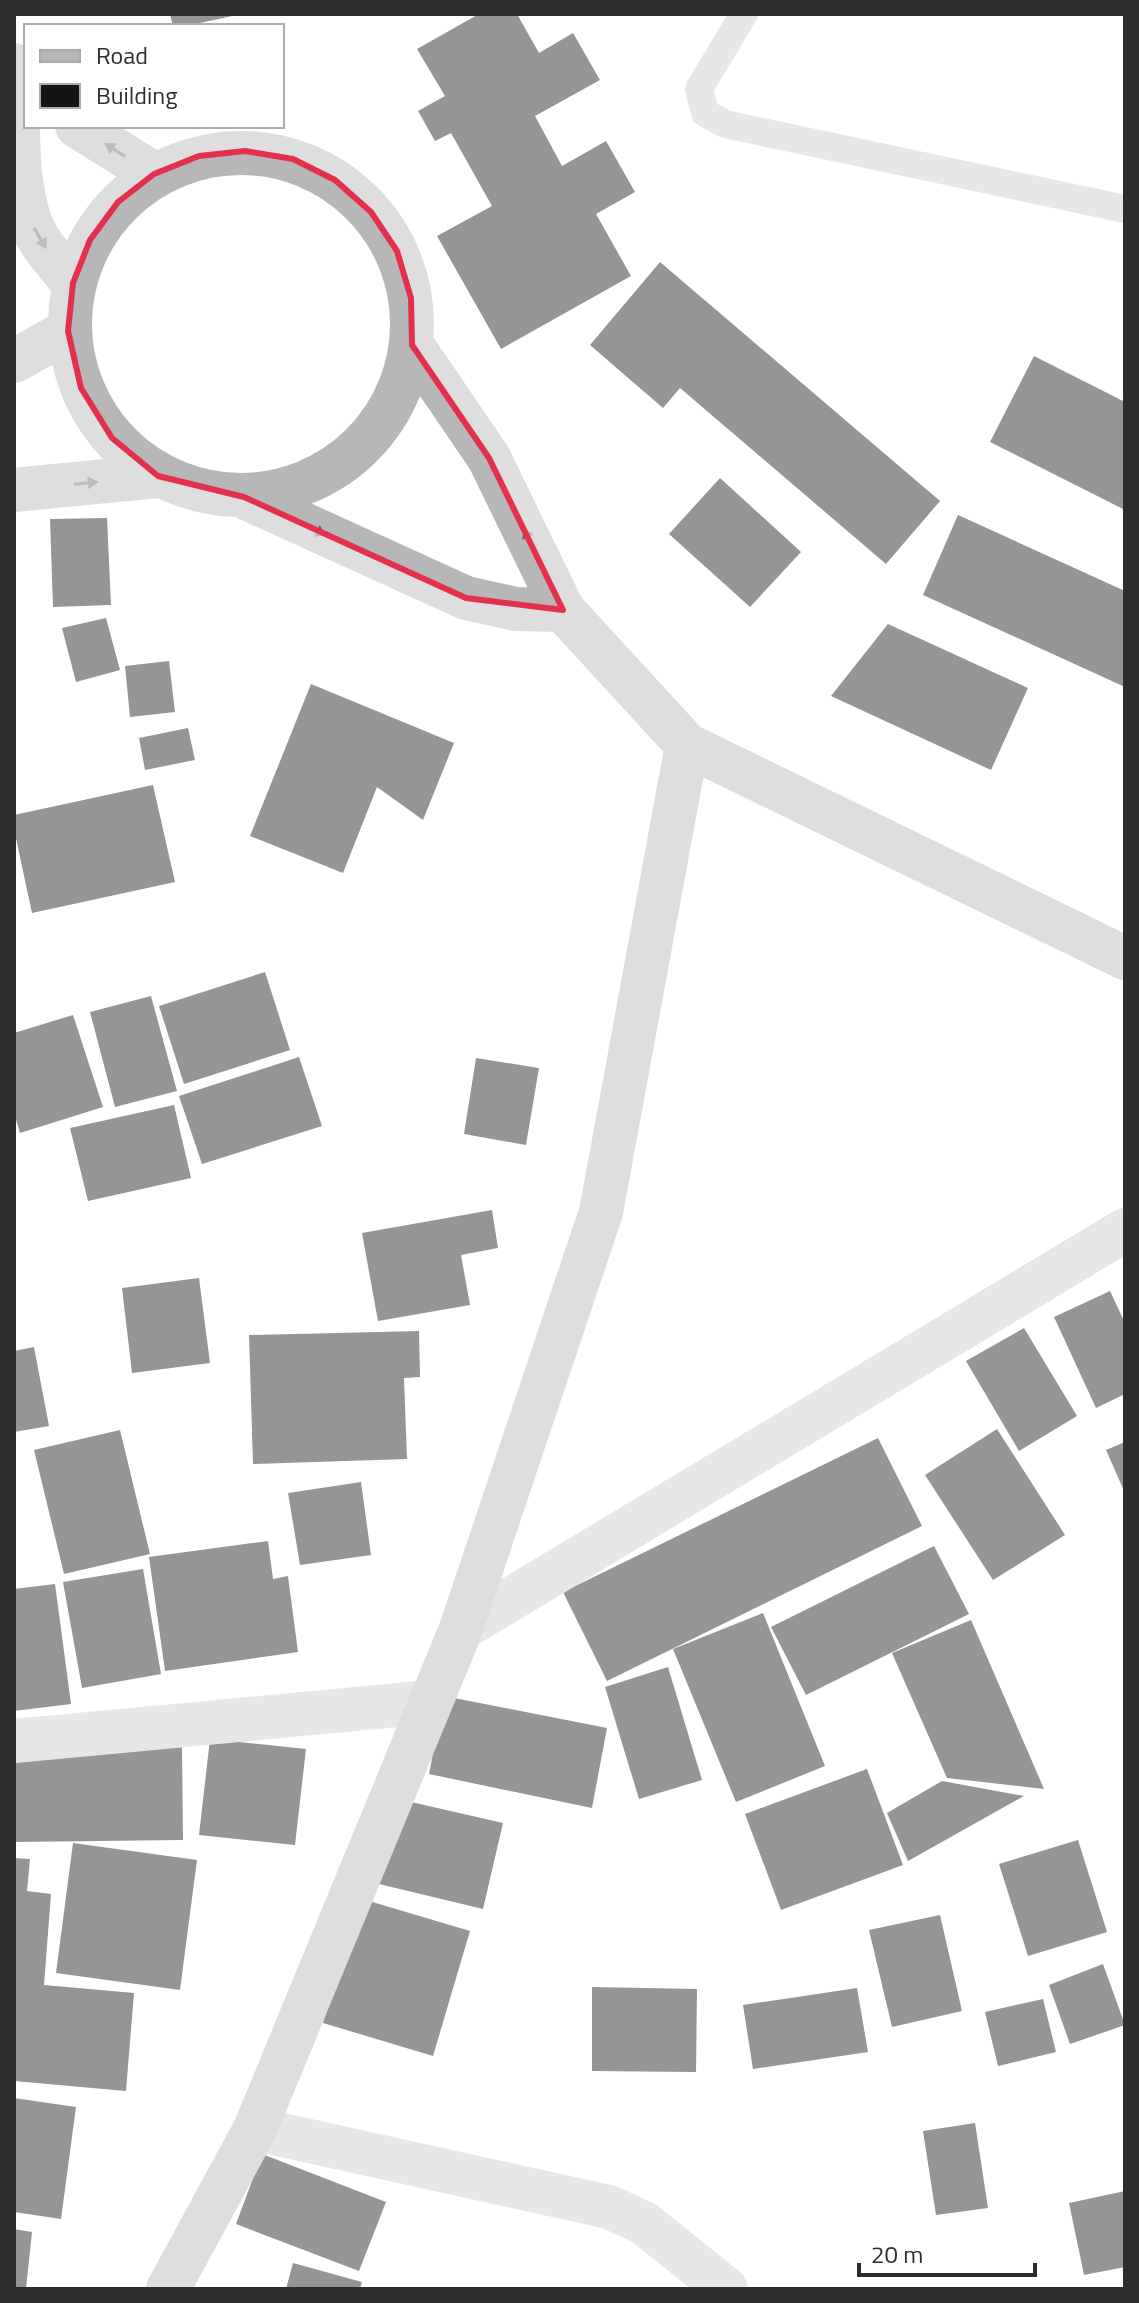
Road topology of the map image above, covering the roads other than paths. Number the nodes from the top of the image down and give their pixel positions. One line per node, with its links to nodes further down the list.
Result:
1 (744, 14): 5 (lane)
2 (19, 78): 6 (street, one-way to 6)
3 (80, 128): 4 (street, one-way to 3)
4 (154, 174): 6 (street); 8 (street)
5 (1125, 209)
6 (73, 283): 7 (street)
7 (68, 331): 9 (street); 10 (street)
8 (412, 345): 12 (street); 13 (street, one-way to 8)
9 (14, 361)
10 (158, 476): 11 (street, one-way to 10); 12 (street)
11 (14, 490)
12 (244, 497): 13 (street, one-way to 13)
13 (563, 610): 14 (street)
14 (687, 745): 15 (street); 17 (street)
15 (1125, 958)
16 (1125, 1230): 17 (street)
17 (461, 1629): 18 (street)
18 (430, 1702): 19 (street); 20 (street)
19 (14, 1741)
20 (255, 2129): 21 (street); 22 (street)
21 (168, 2289)
22 (726, 2289)

